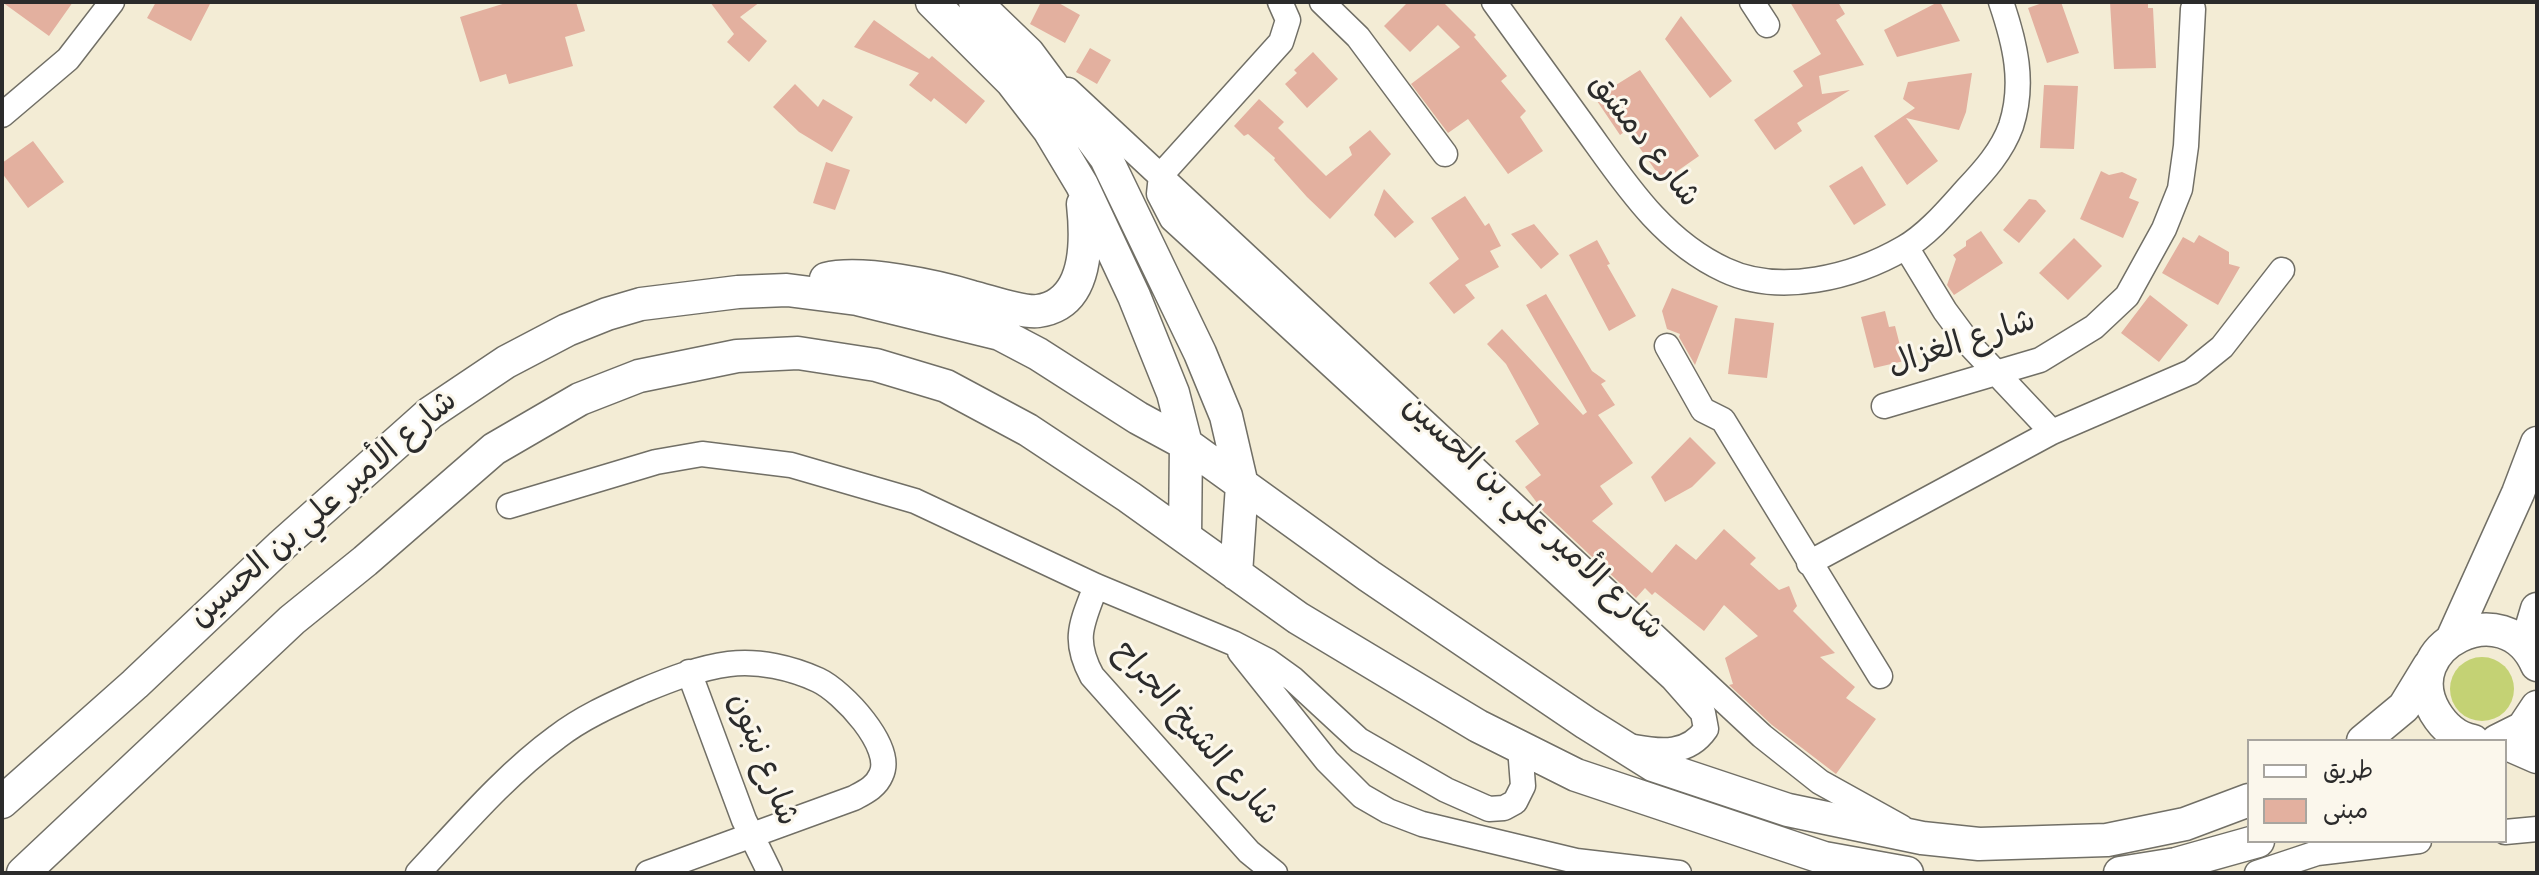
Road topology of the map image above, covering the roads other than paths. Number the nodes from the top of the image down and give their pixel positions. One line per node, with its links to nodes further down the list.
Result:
1 (112, 2): 12 (street)
2 (932, 2): 15 (main road)
3 (975, 2): 11 (main road, شارع الأمير علي بن الحسين)
4 (1280, 2): 14 (street)
5 (1322, 2): 13 (street)
6 (1494, 2): 16 (street, شارع دمشق)
7 (1752, 2): 10 (street)
8 (2001, 2): 16 (street, شارع دمشق)
9 (2193, 9): 20 (street, شارع الغزال)
10 (1767, 25)
11 (1028, 53): 14 (street, شارع الأمير علي بن الحسين); 25 (main road, شارع الأمير علي بن الحسين)
12 (2, 115)
13 (1445, 154)
14 (1161, 175): 41 (street, شارع الأمير علي بن الحسين); 51 (street, شارع الأمير علي بن الحسين)
15 (1082, 185): 18 (main road); 24 (main road)
16 (1906, 247): 20 (street)
17 (2282, 270): 22 (street)
18 (787, 290): 24 (main road, شارع الأمير علي بن الحسين); 46 (main road, شارع الأمير علي بن الحسين)
19 (1667, 346): 28 (street)
20 (1996, 375): 21 (street, شارع الغزال); 22 (street)
21 (1884, 406)
22 (2052, 432): 28 (street)
23 (2537, 443): 33 (main road)
24 (1186, 444): 25 (main road, شارع الأمير علي بن الحسين); 27 (main road)
25 (1242, 485): 29 (main road, شارع الأمير علي بن الحسين); 41 (main road, شارع الأمير علي بن الحسين)
26 (509, 506): 30 (street)
27 (1185, 537): 29 (main road, شارع الأمير علي بن الحسين); 57 (main road, شارع الأمير علي بن الحسين)
28 (1809, 563): 36 (street)
29 (1236, 574): 43 (main road, شارع الأمير علي بن الحسين)
30 (1096, 586): 32 (street); 61 (street, شارع الشيخ الجراح)
31 (2537, 609): 34 (main road)
32 (1233, 643): 47 (street); 52 (street)
33 (2445, 645): 34 (main road); 38 (main road); 39 (main road)
34 (2531, 656)
35 (689, 672): 50 (street, شارع نبتون); 50 (street); 58 (street)
36 (1880, 676)
37 (2537, 707): 40 (main road)
38 (2365, 739)
39 (2464, 739)
40 (2502, 739)
41 (1622, 744): 51 (main road, شارع الأمير علي بن الحسين)
42 (2507, 744): 44 (main road)
43 (1520, 747): 47 (street); 56 (main road, شارع الأمير علي بن الحسين)
44 (2537, 757)
45 (2247, 801): 51 (main road, شارع الأمير علي بن الحسين)
46 (2, 802)
47 (1489, 809): 52 (street)
48 (2537, 829): 49 (street)
49 (2507, 832)
50 (752, 837): 59 (street); 60 (street, شارع نبتون)
51 (1922, 838)
52 (1490, 840): 62 (street)
53 (2252, 843): 55 (main road)
54 (2402, 843): 66 (street)
55 (2226, 851): 64 (main road); 65 (main road)
56 (1819, 866): 63 (main road, شارع الأمير علي بن الحسين)
57 (23, 873)
58 (418, 873)
59 (648, 873)
60 (770, 873)
61 (1275, 873)
62 (1679, 873)
63 (1907, 873)
64 (2120, 873)
65 (2199, 873)
66 (2257, 873)

